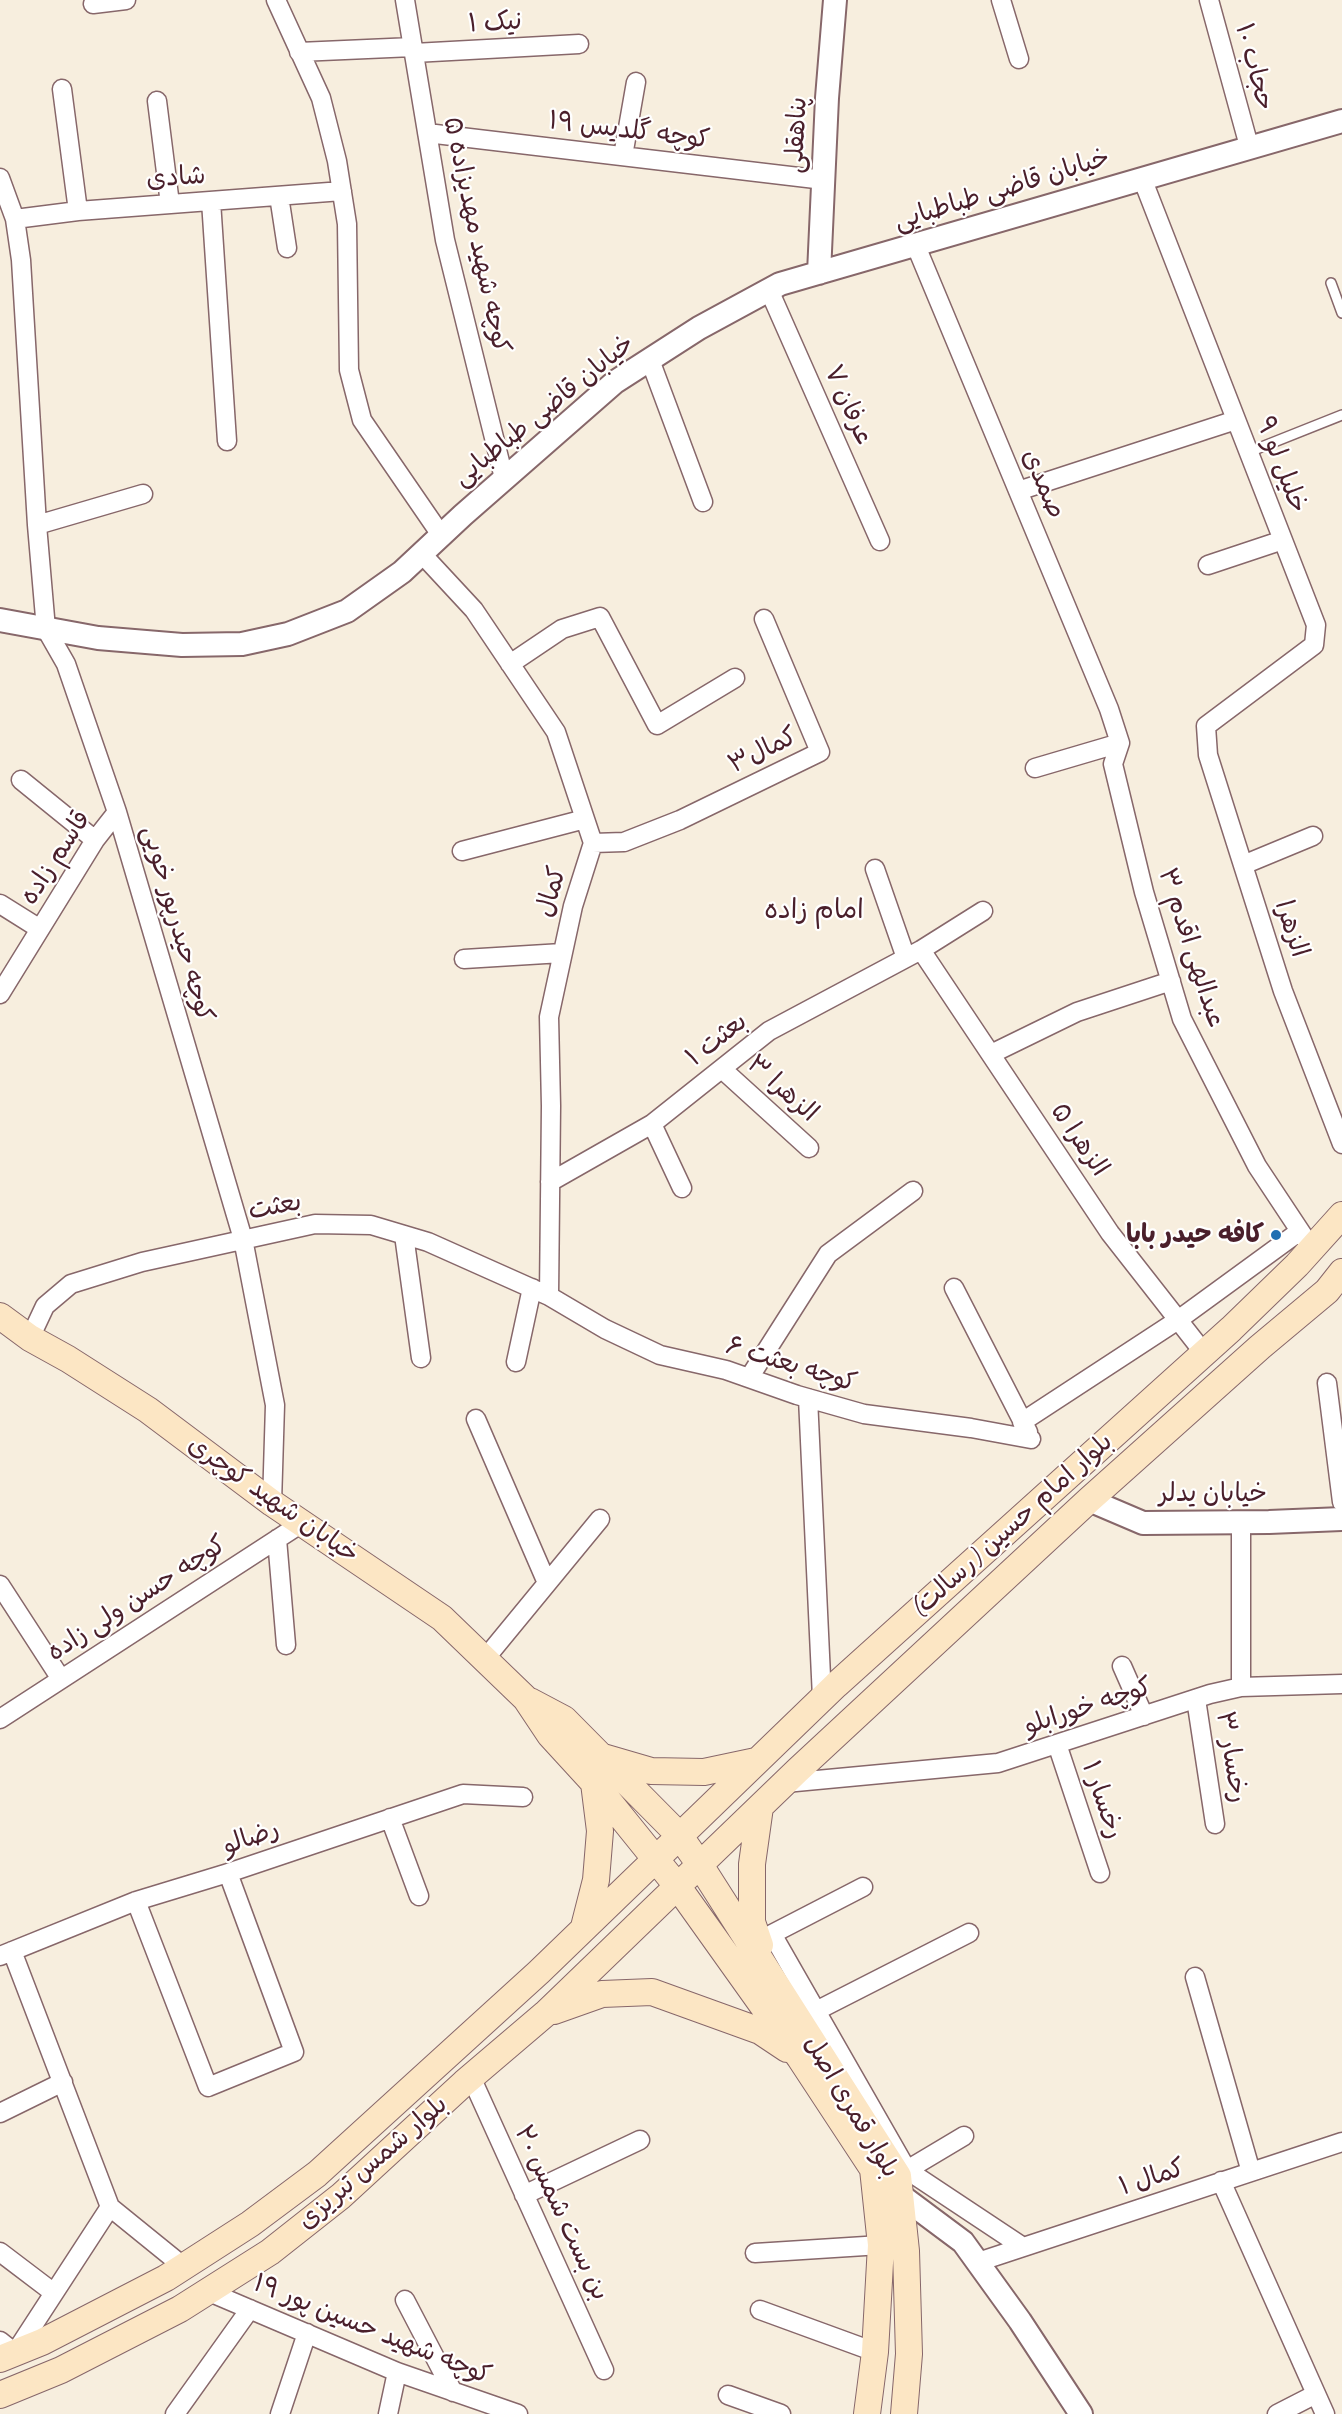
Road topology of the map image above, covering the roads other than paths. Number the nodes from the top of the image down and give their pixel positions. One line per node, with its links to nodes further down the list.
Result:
1 (126, 0): 7 (street)
2 (276, 0): 10 (street)
3 (405, 0): 9 (street, کوچه شهید مهدیزاده ۵)
4 (835, 0): 21 (street, پناهقلی)
5 (1001, 0): 11 (street)
6 (1209, 0): 17 (street, حجاب ۱۰)
7 (93, 4)
8 (579, 44): 9 (street, نیک ۱)
9 (413, 50): 10 (street, نیک ۱); 16 (street, کوچه شهید مهدیزاده ۵)
10 (299, 52): 22 (street)
11 (1019, 59)
12 (636, 82): 18 (street)
13 (62, 89): 26 (street)
14 (157, 101): 25 (street)
15 (1342, 121): 17 (street, خیابان قاضی طباطبایی)
16 (427, 133): 18 (street, کوچه گلدیس ۱۹); 39 (street, کوچه شهید مهدیزاده ۵)
17 (1249, 147): 20 (street, خیابان قاضی طباطبایی)
18 (623, 156): 21 (street, کوچه گلدیس ۱۹)
19 (0, 178): 27 (street)
20 (1142, 178): 28 (street, خیابان قاضی طباطبایی); 36 (street, خلیل لو ۹)
21 (824, 180): 30 (street, پناهقلی)
22 (342, 191): 23 (street, شادی); 44 (street)
23 (279, 196): 24 (street, شادی); 29 (street)
24 (211, 201): 25 (street, شادی); 37 (street)
25 (170, 204): 26 (street, شادی)
26 (78, 211): 27 (street, شادی)
27 (15, 219): 43 (street)
28 (916, 246): 30 (street, خیابان قاضی طباطبایی); 40 (street, صمدی)
29 (287, 248)
30 (819, 273): 32 (street, خیابان قاضی طباطبایی)
31 (1331, 283): 33 (lane)
32 (769, 290): 34 (street, خیابان قاضی طباطبایی); 46 (street, عرفان ۷)
33 (1342, 313)
34 (650, 360): 39 (street, خیابان قاضی طباطبایی); 42 (street)
35 (1342, 414): 38 (lane)
36 (1236, 420): 38 (street, خلیل لو ۹); 40 (street)
37 (226, 441)
38 (1249, 452): 45 (street, خلیل لو ۹)
39 (504, 478): 44 (street, خیابان قاضی طباطبایی)
40 (1018, 491): 55 (street, صمدی)
41 (143, 494): 43 (street)
42 (704, 502)
43 (37, 525): 51 (street)
44 (441, 535): 47 (street, خیابان قاضی طباطبایی)
45 (1283, 540): 48 (street); 54 (street, خلیل لو ۹)
46 (880, 541)
47 (422, 554): 51 (street, خیابان قاضی طباطبایی); 52 (street, کمال)
48 (1208, 565)
49 (764, 619): 62 (street, کمال۳)
50 (0, 620): 51 (street, خیابان قاضی طباطبایی)
51 (46, 629): 58 (street, کوچه حیدرپور خویی)
52 (510, 664): 53 (street); 59 (street, کمال)
53 (735, 678)
54 (1206, 726): 64 (street, الزهرا)
55 (1120, 743): 56 (street); 72 (street, عبدالهی اقدم ۳)
56 (1035, 768)
57 (21, 780): 61 (street)
58 (117, 812): 61 (street, قاسم زاده); 84 (street, کوچه حیدرپور خویی)
59 (585, 819): 62 (street, کمال); 63 (street)
60 (1312, 836): 64 (street)
61 (95, 840): 68 (street, قاسم زاده)
62 (593, 843): 69 (street, کمال)
63 (462, 851)
64 (1244, 865): 77 (street, الزهرا)
65 (875, 869): 70 (street, الزهرا ۵)
66 (0, 904): 68 (street)
67 (983, 911): 70 (street, بعثت ۱)
68 (40, 929): 73 (street, قاسم زاده)
69 (562, 953): 71 (street); 79 (street, کمال)
70 (914, 954): 74 (street, الزهرا ۵); 75 (street, بعثت ۱)
71 (464, 959)
72 (1171, 981): 74 (street); 85 (street, عبدالهی اقدم ۳)
73 (0, 994)
74 (991, 1054): 91 (street, الزهرا ۵)
75 (722, 1069): 76 (street, بعثت ۱); 78 (street, الزهرا ۳)
76 (652, 1124): 79 (street, بعثت ۱); 80 (street)
77 (1342, 1144)
78 (809, 1148)
79 (550, 1182): 89 (street, کمال)
80 (682, 1188)
81 (913, 1191): 96 (street)
82 (1342, 1215): 85 (main road, بلوار امام حسین (رسالت))
83 (404, 1235): 84 (street, بعثت); 87 (street, بعثت); 94 (street)
84 (243, 1239): 92 (street, بعثت); 103 (street, کوچه حیدرپور خویی)
85 (1306, 1240): 91 (street); 93 (main road, بلوار امام حسین (رسالت))
86 (1342, 1272): 101 (main road, بلوار امام حسین (رسالت))
87 (532, 1288): 89 (street, بعثت); 95 (street)
88 (954, 1288): 100 (street)
89 (549, 1296): 96 (street, کوچه بعثت ۶)
90 (2, 1319): 92 (main road, خیابان شهید کوچری)
91 (1178, 1320): 93 (street, الزهرا ۵); 100 (street)
92 (30, 1338): 103 (main road, خیابان شهید کوچری)
93 (1204, 1353): 117 (main road, بلوار امام حسین (رسالت))
94 (421, 1358)
95 (516, 1362)
96 (749, 1378): 98 (street, کوچه بعثت ۶)
97 (1327, 1383): 102 (street)
98 (808, 1398): 100 (street, کوچه بعثت ۶); 117 (street)
99 (476, 1419): 109 (street)
100 (1023, 1422)
101 (1089, 1500): 106 (street, خیابان یدلر); 126 (main road, بلوار امام حسین (رسالت))
102 (1342, 1502)
103 (272, 1503): 107 (main road, خیابان شهید کوچری)
104 (1342, 1518): 106 (street, خیابان یدلر)
105 (600, 1519): 109 (street)
106 (1241, 1522): 116 (street)
107 (302, 1523): 108 (street, کوچه حسن ولی زاده); 112 (main road, خیابان شهید کوچری)
108 (277, 1539): 111 (street); 114 (street, کوچه حسن ولی زاده)
109 (547, 1583): 112 (street)
110 (0, 1585): 114 (street)
111 (286, 1645)
112 (484, 1660): 118 (main road, خیابان شهید کوچری)
113 (1122, 1666): 120 (street)
114 (61, 1679): 121 (street, کوچه حسن ولی زاده)
115 (1342, 1684): 116 (street, کوچه خورابلو)
116 (1241, 1687): 119 (street, کوچه خورابلو)
117 (822, 1698): 124 (main road, بلوار امام حسین (رسالت))
118 (526, 1699): 123 (main road, خیابان شهید کوچری); 125 (main road, خیابان شهید کوچری)
119 (1196, 1699): 120 (street, کوچه خورابلو); 130 (street, رخسار ۳)
120 (1144, 1716): 122 (street, کوچه خورابلو)
121 (0, 1719)
122 (1057, 1744): 126 (street, کوچه خورابلو); 135 (street, رخسار ۱)
123 (600, 1756): 124 (main road); 131 (main road, خیابان شهید کوچری)
124 (756, 1761): 131 (main road, بلوار امام حسین (رسالت))
125 (594, 1783): 132 (main road, خیابان شهید کوچری); 140 (main road)
126 (785, 1783): 128 (main road, بلوار امام حسین (رسالت))
127 (523, 1797): 129 (street, رضالو)
128 (760, 1807): 133 (main road, بلوار امام حسین (رسالت)); 143 (main road)
129 (390, 1818): 134 (street, رضالو); 138 (street)
130 (1215, 1824)
131 (679, 1835): 132 (main road, بلوار شمس تبریزی); 133 (main road, خیابان شهید کوچری)
132 (656, 1859): 136 (main road, خیابان شهید کوچری); 140 (main road, بلوار شمس تبریزی)
133 (700, 1865): 136 (main road, بلوار شمس تبریزی); 143 (main road, بلوار قمری اصل)
134 (228, 1873): 139 (street, رضالو); 139 (street)
135 (1100, 1873)
136 (678, 1887): 146 (main road, بلوار شمس تبریزی); 147 (main road, بلوار قمری اصل)
137 (863, 1887): 145 (street)
138 (419, 1896)
139 (136, 1901): 142 (street, رضالو)
140 (584, 1927): 165 (main road, بلوار شمس تبریزی)
141 (969, 1933): 145 (street)
142 (6, 1953): 149 (street)
143 (771, 1976): 158 (main road, بلوار قمری اصل)
144 (1195, 1977): 155 (street)
145 (816, 2011): 154 (street)
146 (545, 2014): 147 (main road); 148 (main road, بلوار شمس تبریزی)
147 (800, 2058): 160 (main road, بلوار قمری اصل)
148 (471, 2077): 157 (street, بن بست شمس ۲۰); 166 (main road, بلوار شمس تبریزی)
149 (63, 2082): 150 (street); 159 (street)
150 (0, 2113)
151 (964, 2136): 154 (street)
152 (640, 2140): 157 (street)
153 (1342, 2142): 155 (street, کمال ۱)
154 (907, 2170): 161 (street)
155 (1251, 2172): 156 (street, کمال ۱)
156 (1221, 2181): 161 (street, کمال ۱); 177 (street)
157 (524, 2195): 174 (street, بن بست شمس ۲۰)
158 (900, 2196): 164 (street); 187 (main road, بلوار قمری اصل)
159 (110, 2207): 165 (street); 167 (street)
160 (881, 2245): 163 (street); 173 (main road, بلوار قمری اصل)
161 (1023, 2247): 164 (street, کمال ۱)
162 (0, 2252): 167 (street)
163 (755, 2253)
164 (978, 2262): 188 (street)
165 (184, 2267): 172 (main road, بلوار شمس تبریزی)
166 (207, 2291): 169 (street, کوچه شهید حسین پور ۱۹); 178 (main road, بلوار شمس تبریزی)
167 (54, 2293): 172 (street)
168 (405, 2300): 176 (street)
169 (250, 2309): 171 (street, کوچه شهید حسین پور ۱۹); 181 (street)
170 (760, 2310): 173 (street)
171 (307, 2333): 175 (street, کوچه شهید حسین پور ۱۹); 182 (street)
172 (5, 2351)
173 (875, 2352): 186 (main road, بلوار قمری اصل)
174 (604, 2370)
175 (397, 2372): 176 (street, کوچه شهید حسین پور ۱۹); 183 (street)
176 (453, 2392): 180 (street, کوچه شهید حسین پور ۱۹)
177 (1316, 2394): 189 (street); 190 (street)
178 (0, 2395)
179 (728, 2395): 185 (street)
180 (485, 2409): 184 (street, کوچه شهید حسین پور ۱۹)
181 (175, 2414)
182 (280, 2414)
183 (388, 2414)
184 (518, 2414)
185 (781, 2414)
186 (867, 2414)
187 (904, 2414)
188 (1081, 2414)
189 (1276, 2414)
190 (1325, 2414)

